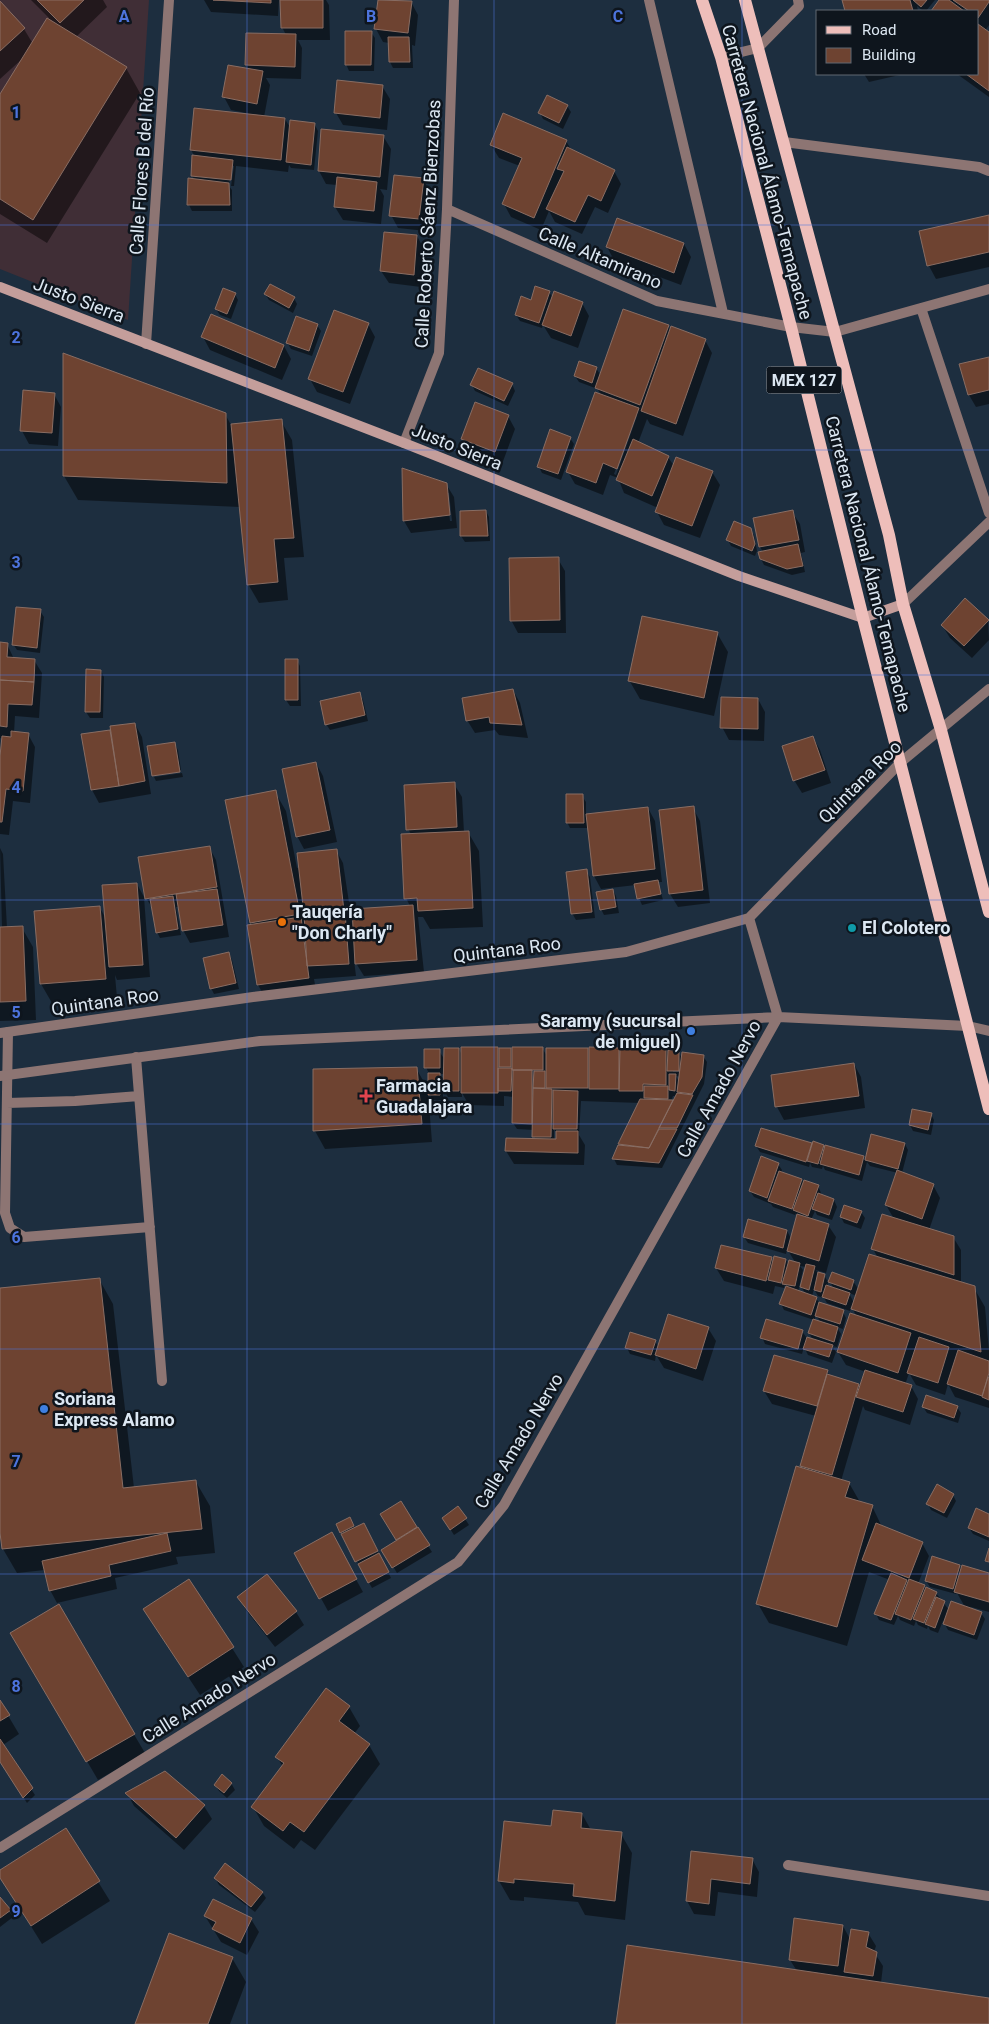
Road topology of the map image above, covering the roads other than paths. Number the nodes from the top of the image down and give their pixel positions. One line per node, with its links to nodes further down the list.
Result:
1 (169, 0): 18 (street, Calle Flores B del Río)
2 (454, 0): 11 (street, Calle Roberto Sáenz Bienzobas)
3 (649, 0): 15 (street)
4 (702, 0): 8 (main road, Carretera Nacional Álamo-Temapache / MEX 127)
5 (745, 0): 7 (main road, Carretera Nacional Álamo-Temapache / MEX 127)
6 (798, 0): 7 (street)
7 (758, 48): 8 (street); 9 (main road, Carretera Nacional Álamo-Temapache / MEX 127)
8 (720, 57): 16 (main road, Carretera Nacional Álamo-Temapache / MEX 127)
9 (784, 142): 10 (street); 17 (main road, Carretera Nacional Álamo-Temapache / MEX 127)
10 (989, 171)
11 (447, 210): 15 (street, Calle Altamirano); 19 (street, Calle Roberto Sáenz Bienzobas)
12 (0, 287): 18 (main road, Justo Sierra)
13 (989, 289): 14 (street)
14 (921, 308): 17 (street); 20 (street)
15 (723, 314): 16 (street, Calle Altamirano)
16 (791, 327): 17 (street, Calle Altamirano); 23 (main road, Carretera Nacional Álamo-Temapache / MEX 127)
17 (835, 332): 22 (main road, Carretera Nacional Álamo-Temapache / MEX 127)
18 (146, 344): 19 (main road, Justo Sierra)
19 (404, 443): 23 (main road, Justo Sierra)
20 (989, 513)
21 (989, 522): 22 (street)
22 (903, 604): 23 (main road); 25 (main road, Carretera Nacional Álamo-Temapache / MEX 127)
23 (862, 618): 26 (main road, Carretera Nacional Álamo-Temapache / MEX 127)
24 (989, 689): 25 (street, Quintana Roo)
25 (940, 730): 26 (street, Quintana Roo); 27 (main road, Carretera Nacional Álamo-Temapache / MEX 127)
26 (901, 762): 28 (street, Quintana Roo); 30 (main road, Carretera Nacional Álamo-Temapache / MEX 127)
27 (989, 912)
28 (749, 918): 29 (street); 32 (street, Quintana Roo)
29 (778, 1017): 30 (street); 33 (street); 40 (street, Calle Amado Nervo)
30 (968, 1026): 31 (street); 37 (main road, Carretera Nacional Álamo-Temapache / MEX 127)
31 (989, 1031)
32 (4, 1033): 34 (street)
33 (136, 1057): 34 (street); 35 (street)
34 (4, 1075): 36 (street)
35 (139, 1096): 36 (street); 38 (street)
36 (7, 1103): 38 (street)
37 (989, 1109)
38 (150, 1227): 39 (street)
39 (162, 1381)
40 (0, 1848)
41 (788, 1865): 42 (street)
42 (989, 1896)

